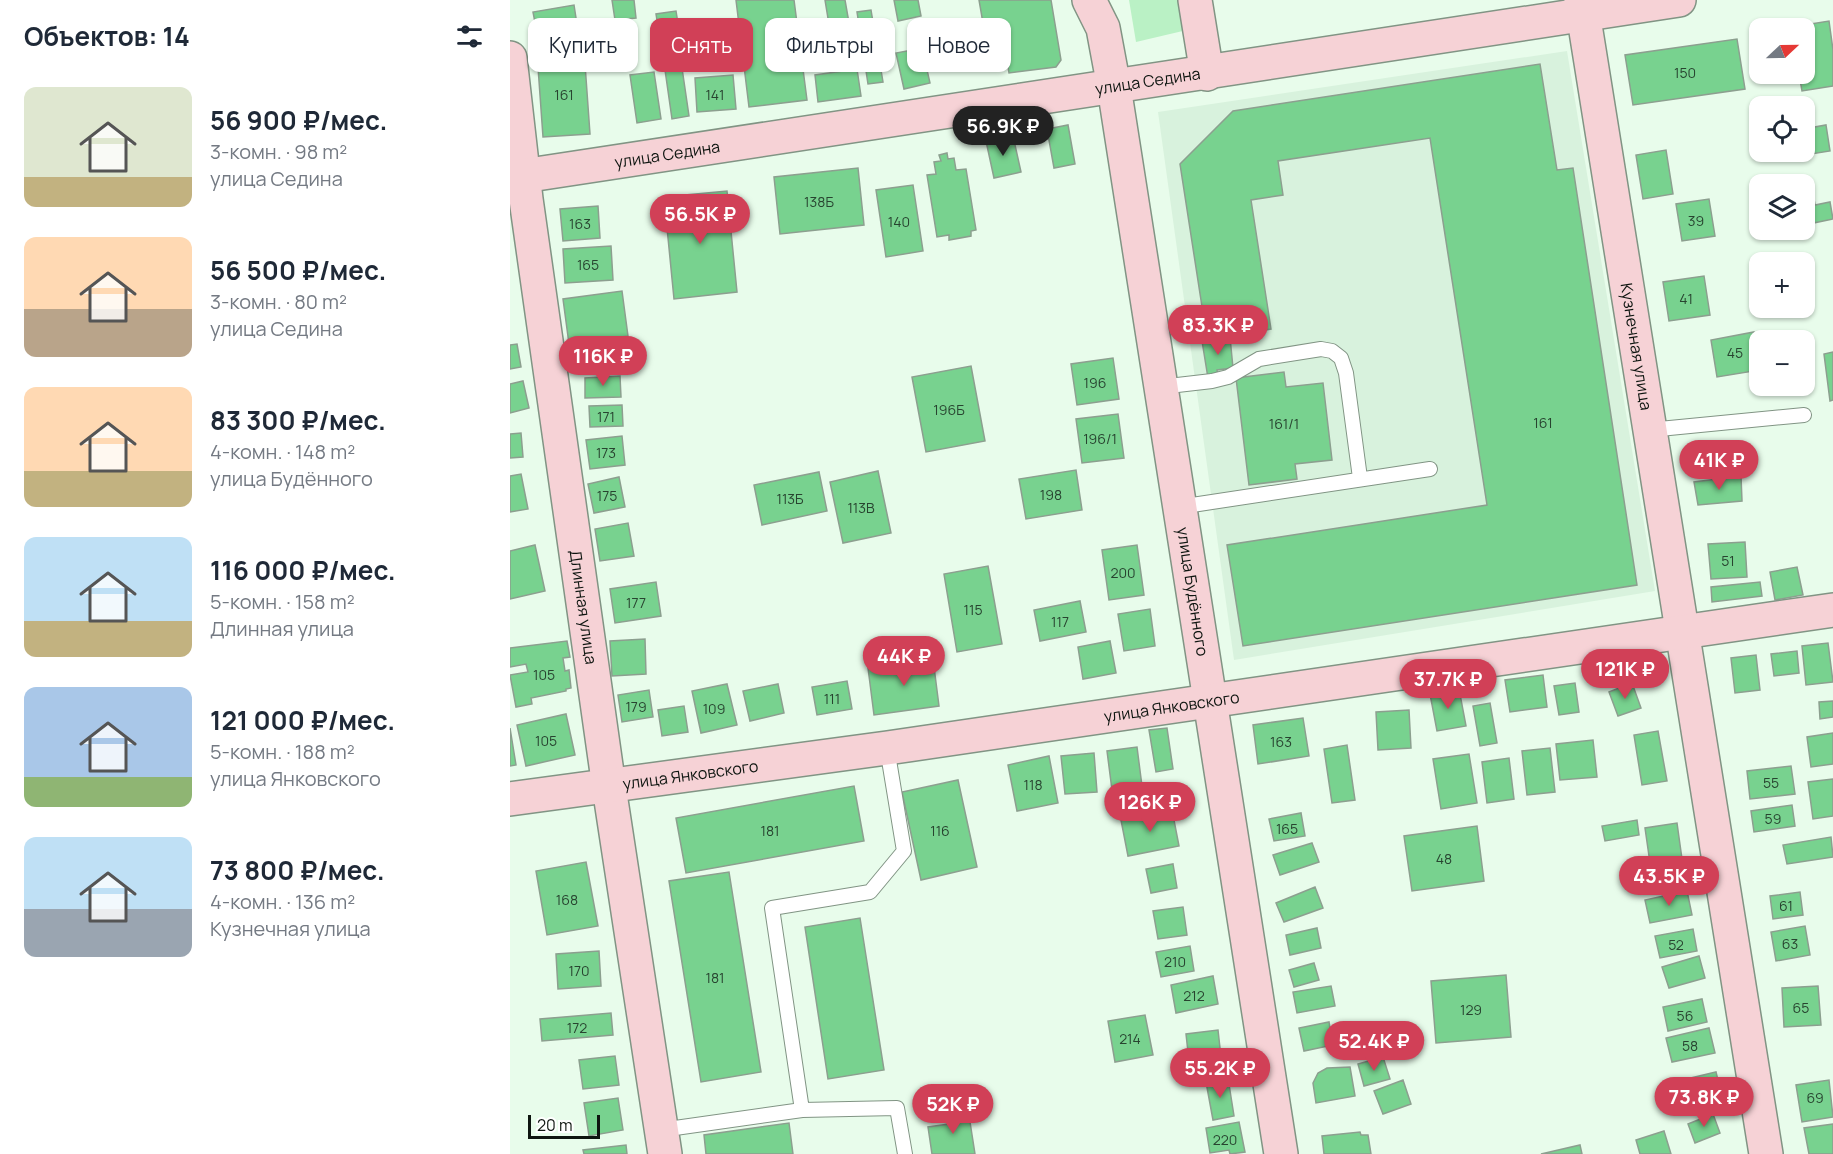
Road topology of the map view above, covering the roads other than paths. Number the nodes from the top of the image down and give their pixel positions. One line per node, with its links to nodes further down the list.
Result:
1 (1195, 0): 6 (street)
2 (1679, 0): 3 (street, улица Седина)
3 (1582, 8): 6 (street, улица Седина); 11 (street, Кузнечная улица)
4 (1100, 9): 7 (street, улица Будённого)
5 (510, 58): 8 (street, Длинная улица)
6 (1207, 74): 7 (street, улица Седина)
7 (1114, 87): 8 (street, улица Седина); 9 (street, улица Будённого)
8 (517, 177): 19 (street, Длинная улица)
9 (1160, 387): 13 (lane); 14 (street, улица Будённого)
10 (1804, 415): 11 (lane)
11 (1649, 430): 16 (street, Кузнечная улица)
12 (1430, 469): 13 (lane)
13 (1360, 478): 14 (lane)
14 (1179, 507): 17 (street, улица Будённого)
15 (1833, 610): 16 (street, улица Янковского)
16 (1681, 632): 17 (street, улица Янковского); 25 (street, Кузнечная улица)
17 (1209, 702): 18 (street, улица Янковского); 24 (street, улица Будённого)
18 (886, 748): 19 (street, улица Янковского); 21 (lane)
19 (609, 787): 20 (street, улица Янковского); 22 (street, Длинная улица)
20 (510, 799)
21 (802, 1110): 22 (lane); 23 (lane)
22 (663, 1142)
23 (905, 1154)
24 (1281, 1154)
25 (1766, 1154)

